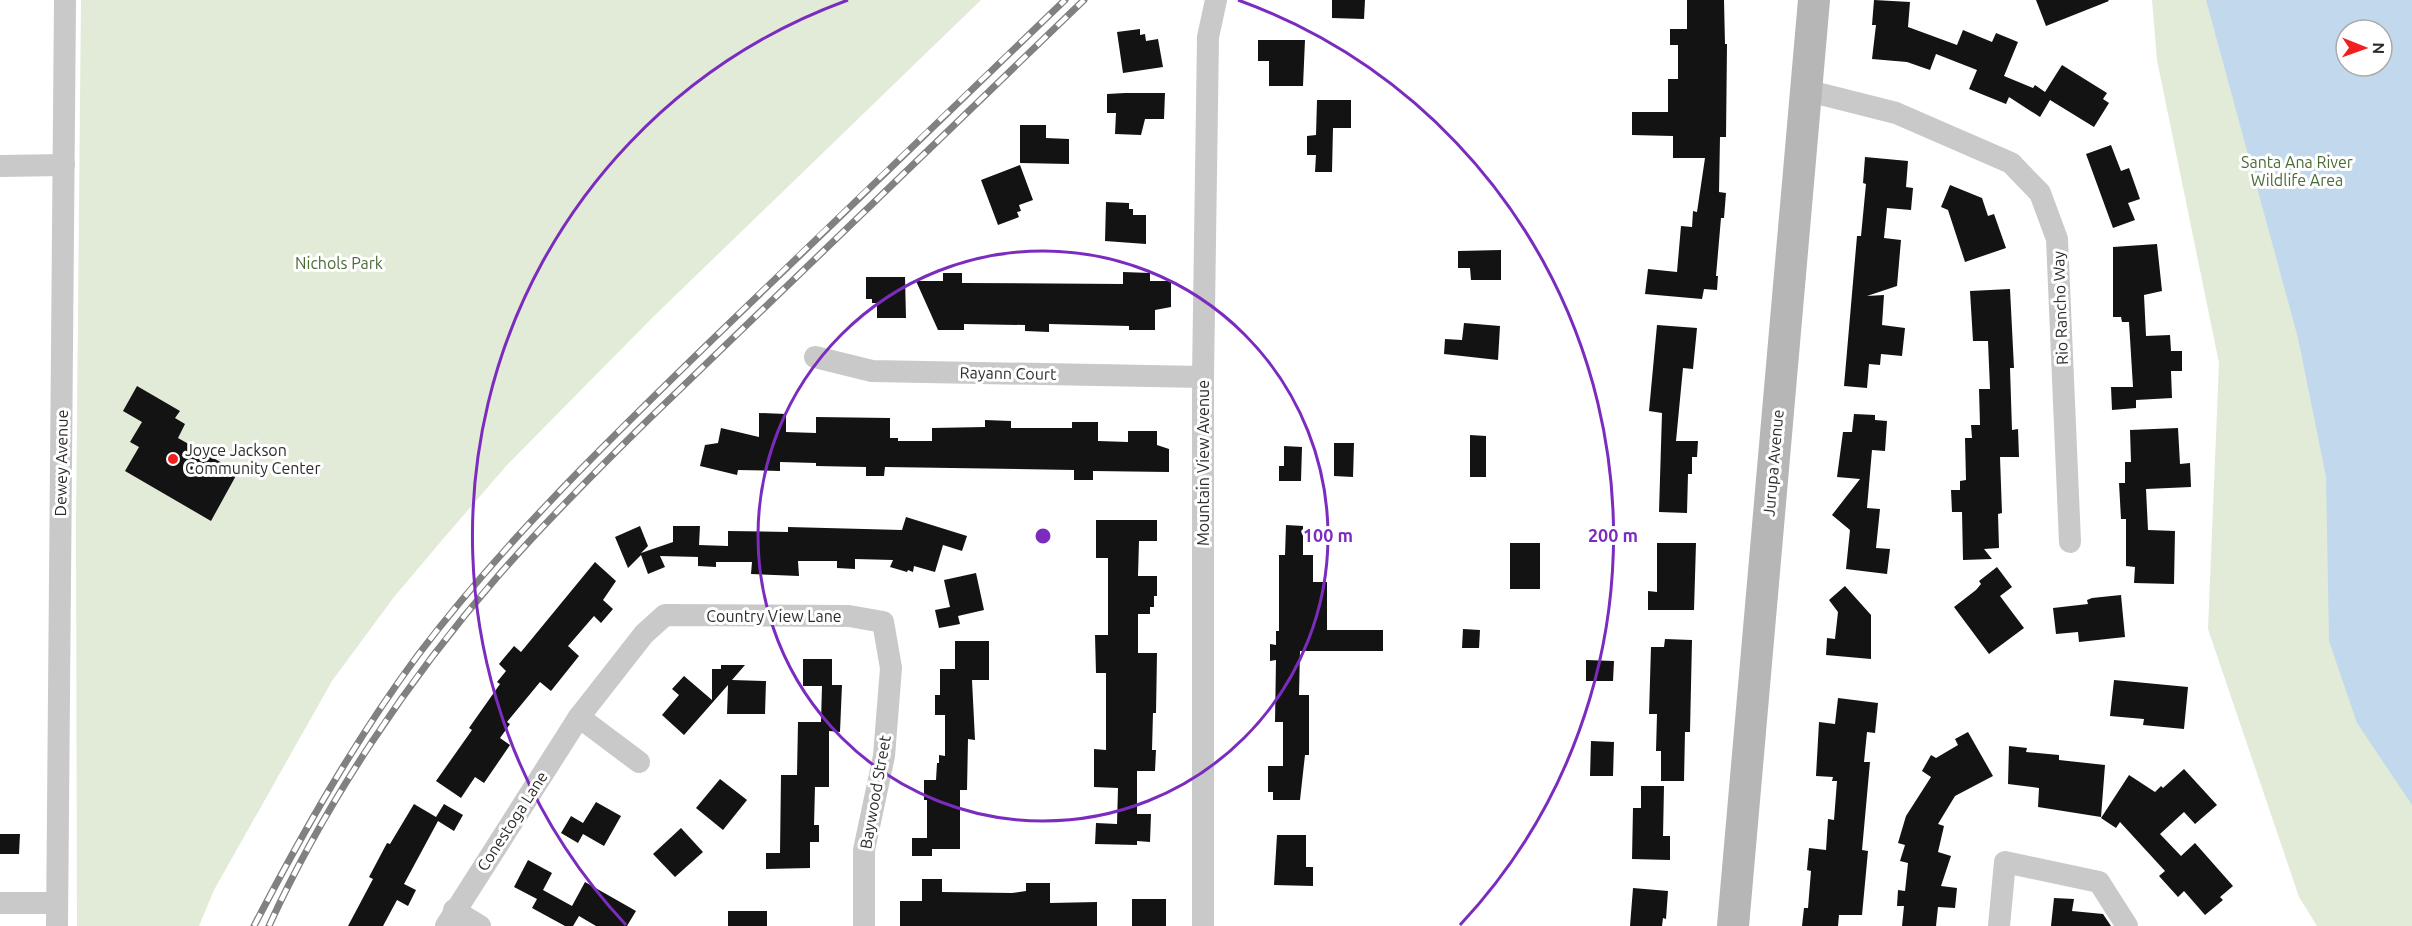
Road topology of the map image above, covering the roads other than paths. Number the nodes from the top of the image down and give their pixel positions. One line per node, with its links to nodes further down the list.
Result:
1 (65, 0): 5 (street, Dewey Avenue)
2 (1216, 0): 8 (street, Mountain View Avenue)
3 (1814, 0): 4 (main road, Jurupa Avenue)
4 (1805, 90): 9 (street, Rio Rancho Way); 21 (main road, Jurupa Avenue)
5 (64, 165): 6 (street); 15 (street, Dewey Avenue)
6 (0, 166)
7 (815, 357): 8 (street, Rayann Court)
8 (1203, 377): 20 (street, Mountain View Avenue)
9 (2070, 542)
10 (665, 615): 11 (street, Country View Lane); 12 (street, Conestoga Lane)
11 (883, 622): 19 (street, Baywood Street)
12 (579, 717): 13 (street); 16 (street, Conestoga Lane)
13 (639, 762)
14 (0, 903): 15 (street)
15 (57, 903): 17 (street, Dewey Avenue)
16 (450, 918): 18 (street)
17 (57, 926)
18 (480, 926)
19 (864, 926)
20 (1203, 926)
21 (1733, 926)
22 (1999, 926): 23 (street)
23 (2127, 926)

